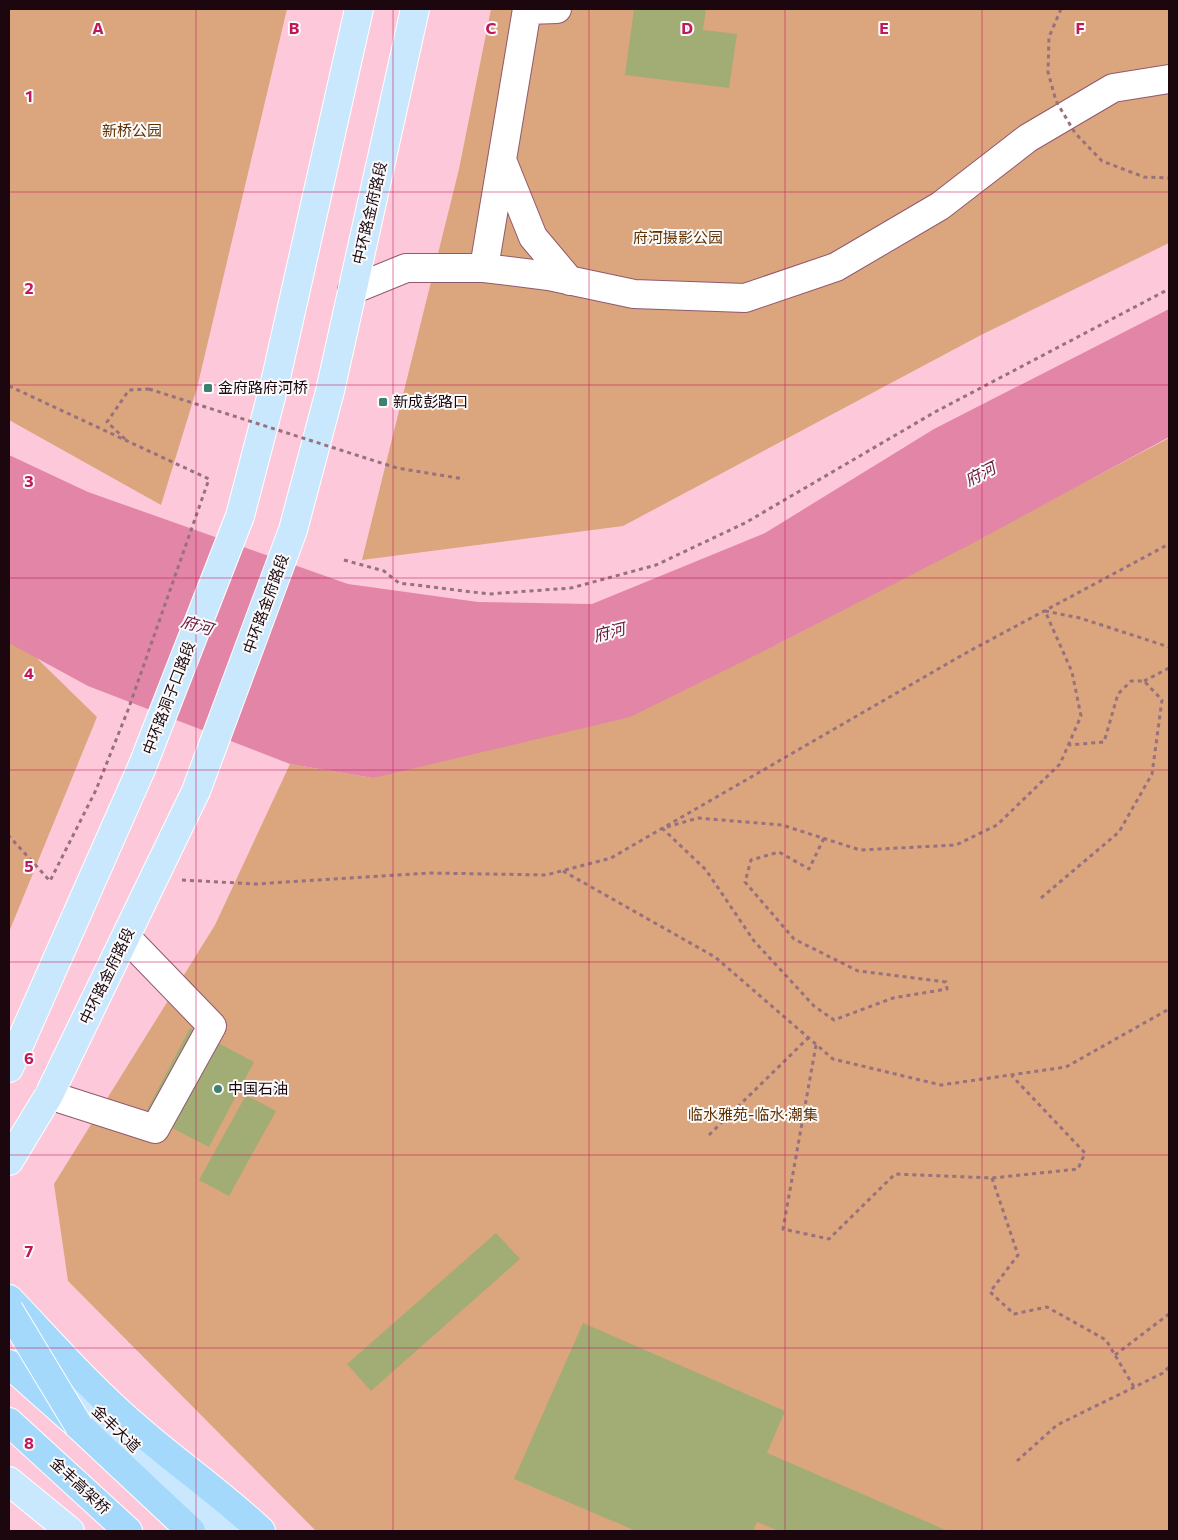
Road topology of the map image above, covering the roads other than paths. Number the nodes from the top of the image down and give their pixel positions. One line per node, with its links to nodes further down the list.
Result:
1 (359, 9): 11 (main road, 中环路洞子口路段, bridge)
2 (415, 9): 9 (main road, 中环路金府路段)
3 (557, 9): 4 (lane)
4 (527, 10): 6 (lane)
5 (1169, 79): 8 (lane)
6 (502, 160): 7 (lane); 8 (lane)
7 (484, 268): 8 (lane); 9 (lane)
8 (570, 281)
9 (352, 290): 10 (main road, 中环路金府路段)
10 (126, 937): 12 (main road, 中环路金府路段); 12 (lane)
11 (9, 1068)
12 (49, 1095): 13 (main road, 中环路金府路段)
13 (9, 1161)
14 (9, 1299): 27 (highway)
15 (9, 1310): 19 (highway, bridge)
16 (9, 1326): 26 (main road, 金丰大道)
17 (9, 1364): 19 (highway, bridge)
18 (9, 1422): 20 (highway, 金丰高架桥)
19 (79, 1426): 25 (highway, 金丰大道)
20 (51, 1460): 23 (highway); 24 (highway, 金丰高架桥)
21 (9, 1481): 22 (main road)
22 (70, 1531)
23 (100, 1531)
24 (128, 1531)
25 (191, 1531)
26 (224, 1531)
27 (261, 1531)

